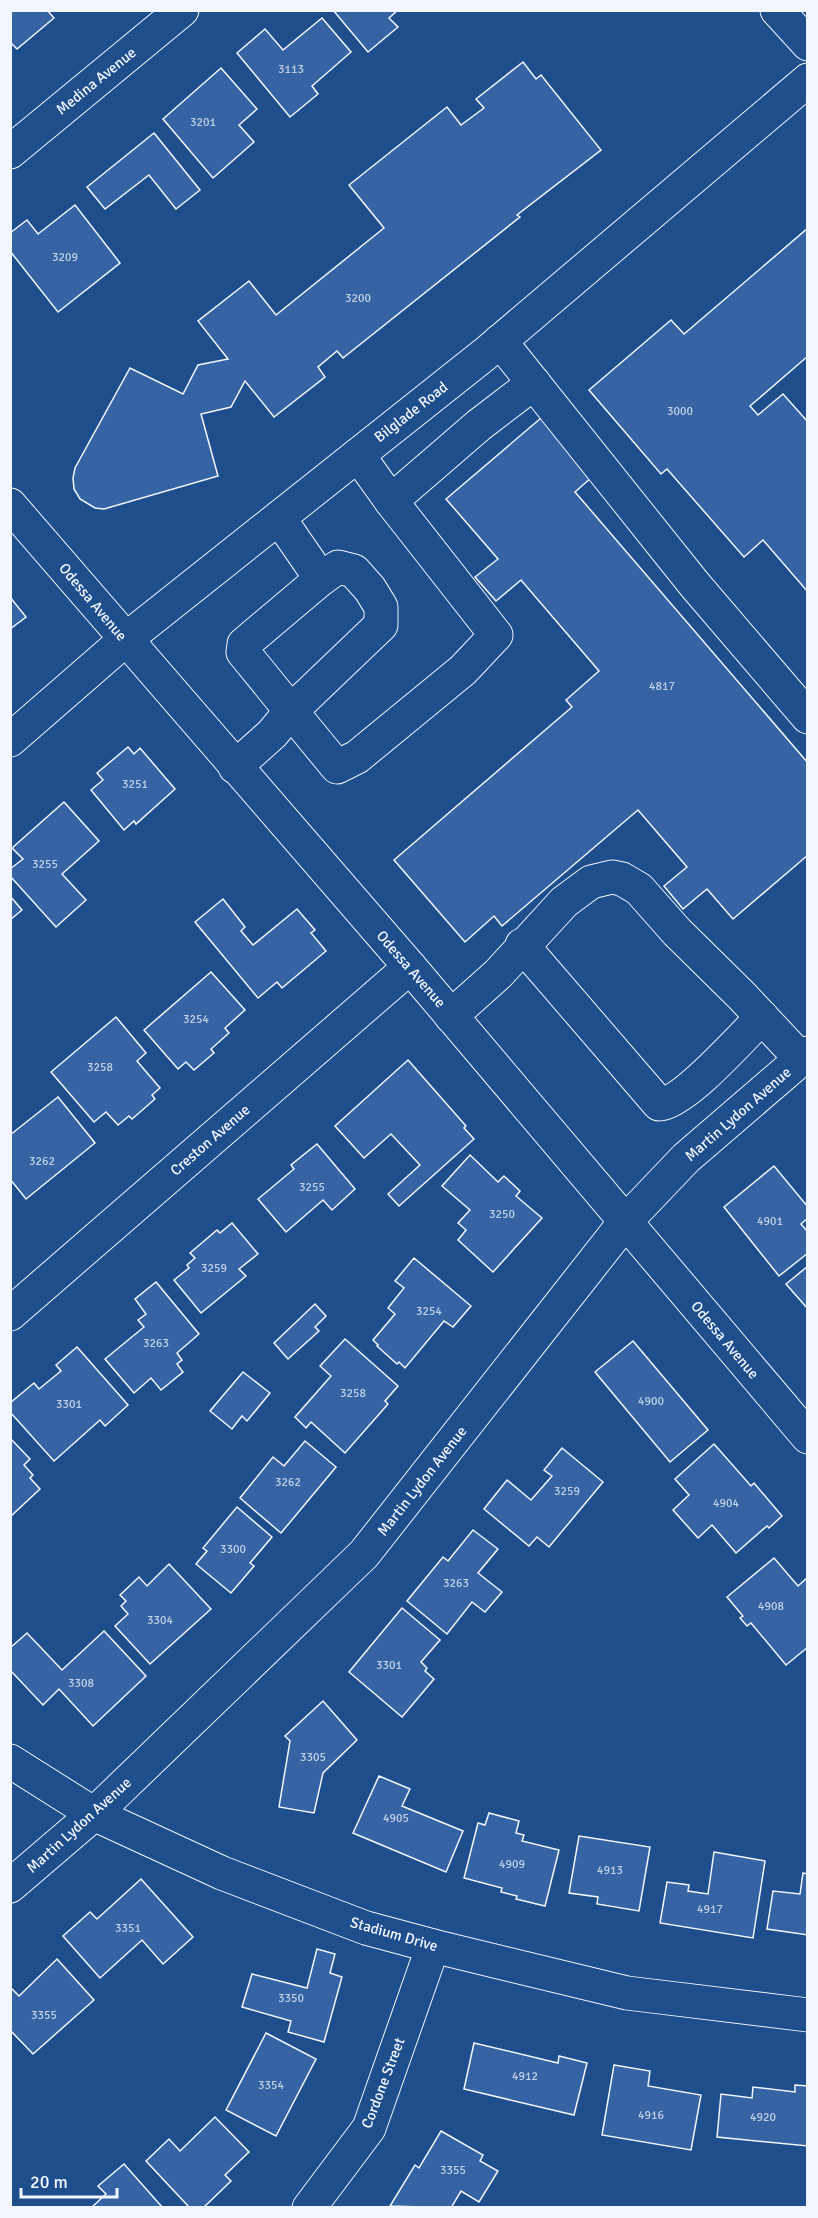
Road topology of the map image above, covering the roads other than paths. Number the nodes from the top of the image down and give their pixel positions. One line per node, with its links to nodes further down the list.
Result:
1 (183, 10): 5 (street, Medina Avenue)
2 (777, 10): 3 (street)
3 (807, 44)
4 (807, 80): 6 (street, Bilglade Road)
5 (10, 152)
6 (500, 341): 7 (street); 8 (street, Bilglade Road)
7 (534, 383): 9 (street); 15 (street)
8 (358, 455): 9 (street); 11 (street, Bilglade Road)
9 (390, 501): 14 (street)
10 (10, 505): 13 (street, Odessa Avenue)
11 (279, 518): 12 (street); 13 (street, Bilglade Road)
12 (321, 579): 14 (street); 14 (street)
13 (125, 640): 16 (street, Bilglade Road); 17 (street, Odessa Avenue)
14 (291, 711): 17 (street)
15 (807, 717)
16 (10, 740)
17 (235, 766): 19 (street, Odessa Avenue)
18 (522, 945): 20 (street); 21 (street); 21 (street)
19 (410, 967): 20 (street, Odessa Avenue); 24 (street, Creston Avenue)
20 (451, 1016): 23 (street, Odessa Avenue)
21 (762, 1017): 22 (street)
22 (804, 1056): 23 (street, Martin Lydon Avenue)
23 (626, 1222): 25 (street, Odessa Avenue); 27 (street, Martin Lydon Avenue)
24 (10, 1314)
25 (807, 1437)
26 (10, 1761): 27 (street, Stadium Drive)
27 (94, 1814): 28 (street, Martin Lydon Avenue); 29 (street, Stadium Drive)
28 (10, 1886)
29 (433, 1946): 30 (street, Stadium Drive); 31 (street, Cordone Street)
30 (807, 2014)
31 (309, 2208)

